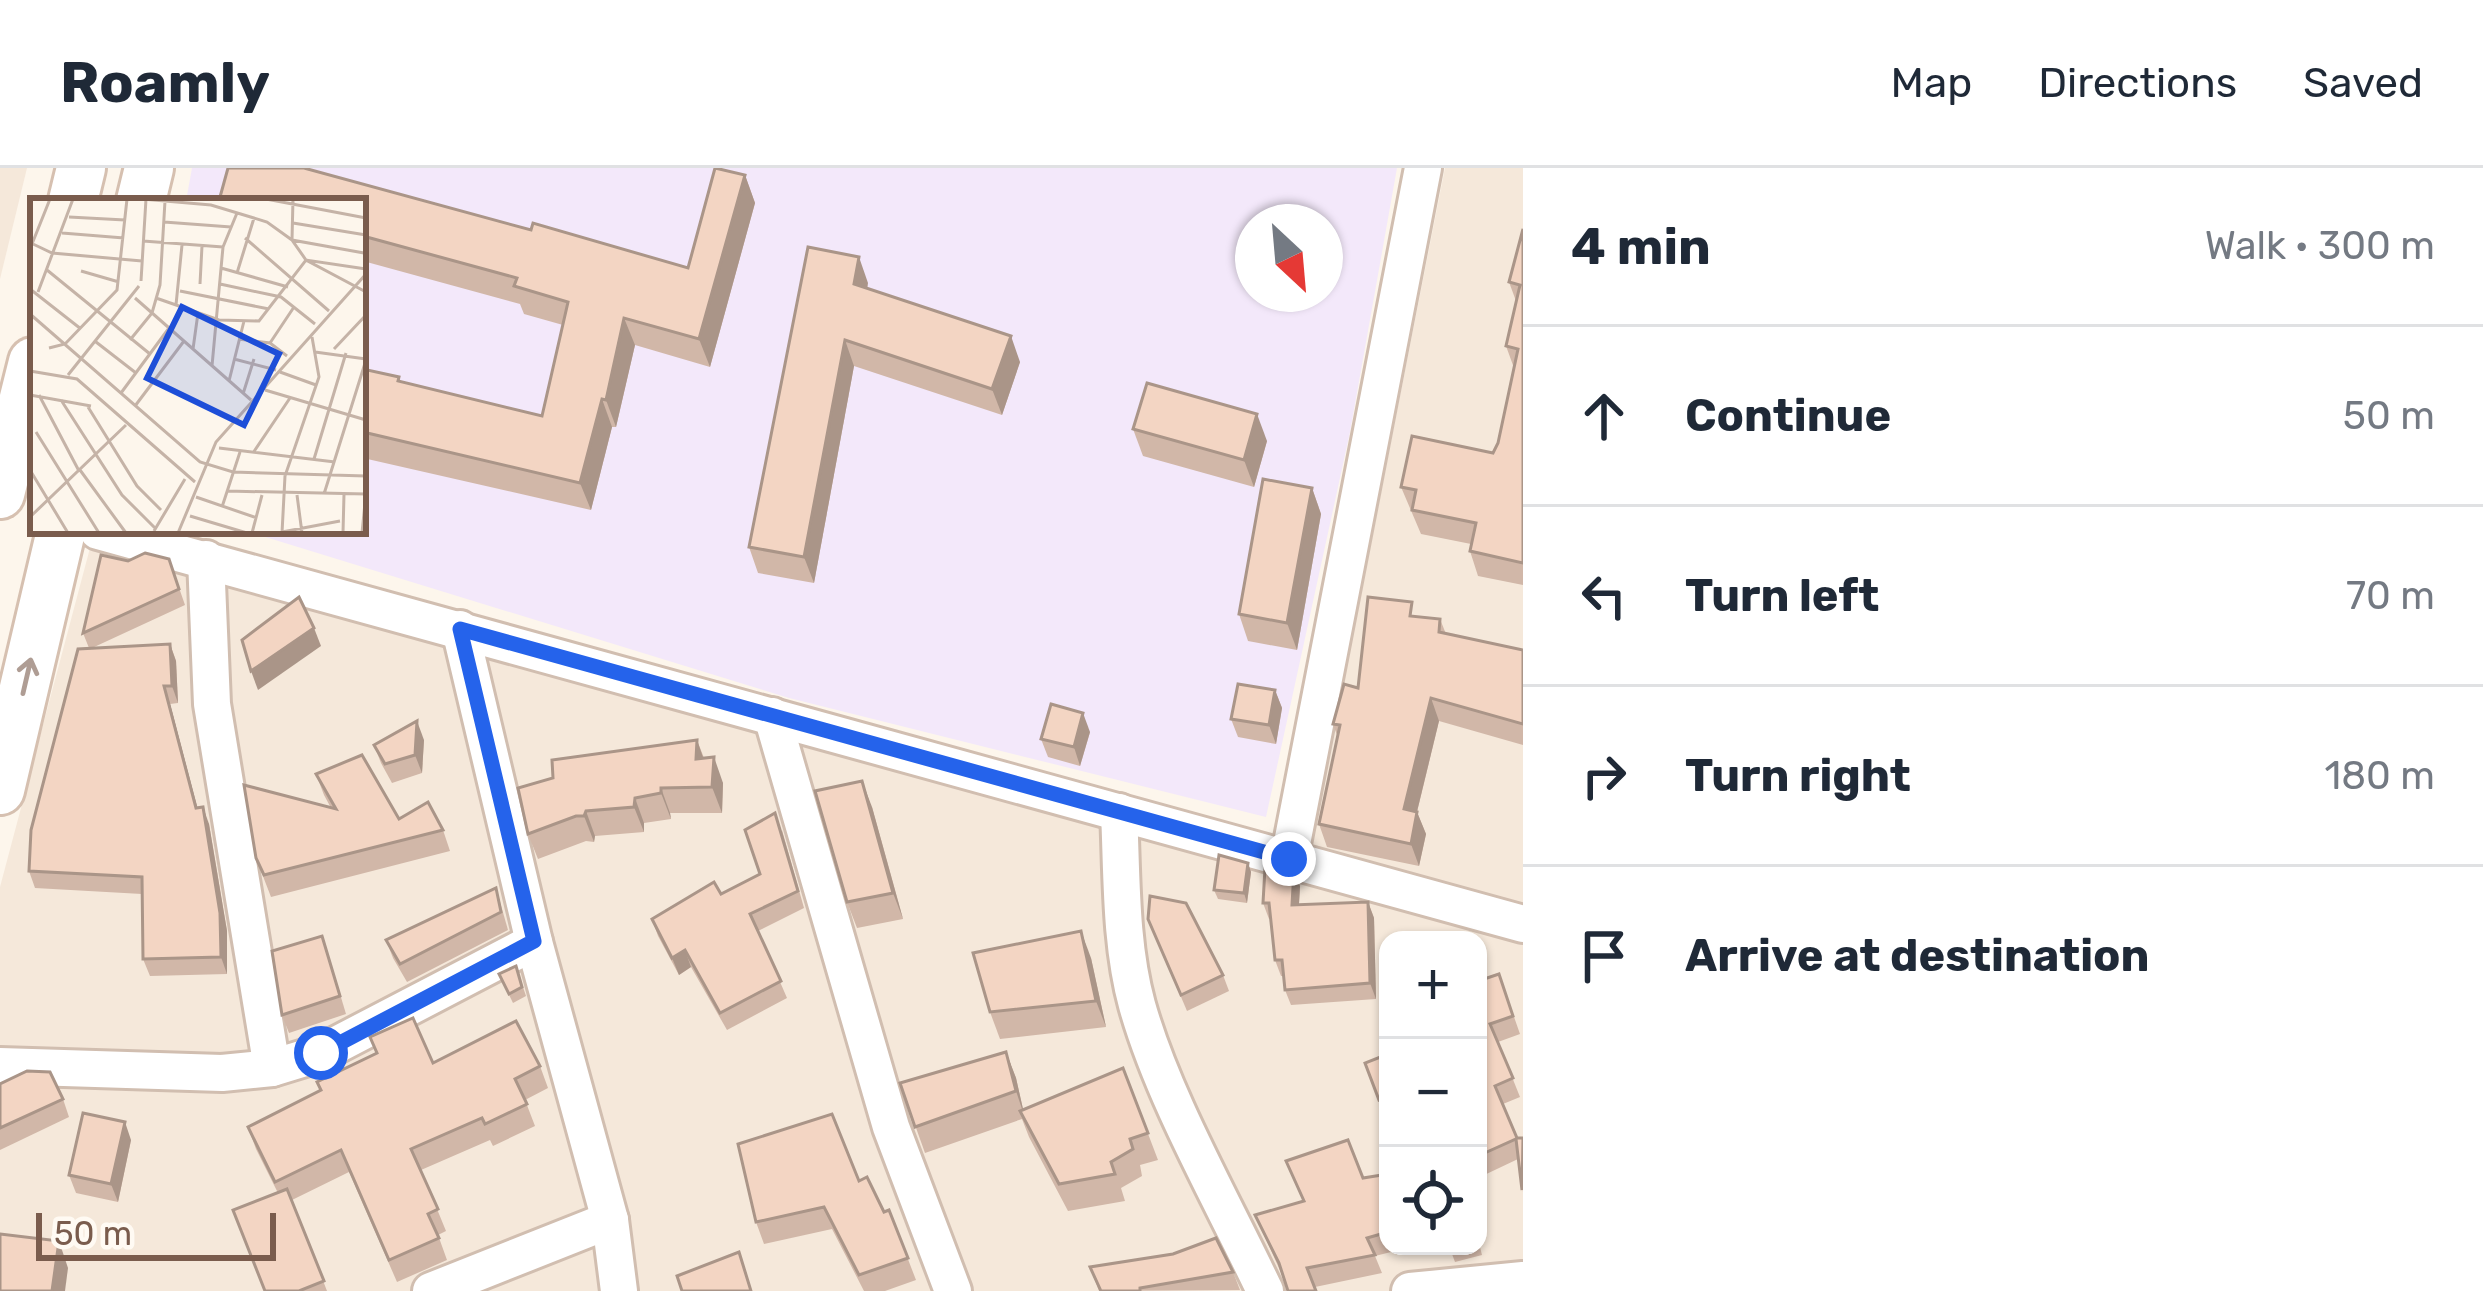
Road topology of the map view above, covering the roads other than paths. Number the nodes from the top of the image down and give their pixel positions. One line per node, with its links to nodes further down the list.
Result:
1 (82, 168): 4 (main road)
2 (149, 168): 5 (main road)
3 (1423, 168): 15 (street)
4 (74, 198)
5 (142, 198)
6 (30, 374): 7 (main road)
7 (0, 494)
8 (60, 534): 13 (main road, one-way to 8)
9 (110, 534): 10 (street)
10 (206, 559): 11 (street); 19 (street)
11 (460, 629): 12 (street); 17 (street)
12 (772, 716): 14 (street); 24 (street)
13 (0, 790)
14 (1119, 812): 15 (street); 25 (street)
15 (1289, 859): 16 (street)
16 (1523, 924)
17 (534, 941): 19 (street); 20 (street)
18 (0, 1066): 19 (street)
19 (272, 1068)
20 (610, 1220): 22 (street); 23 (street)
21 (1523, 1280): 26 (street)
22 (431, 1291)
23 (619, 1291)
24 (953, 1291)
25 (1265, 1291)
26 (1410, 1291)

